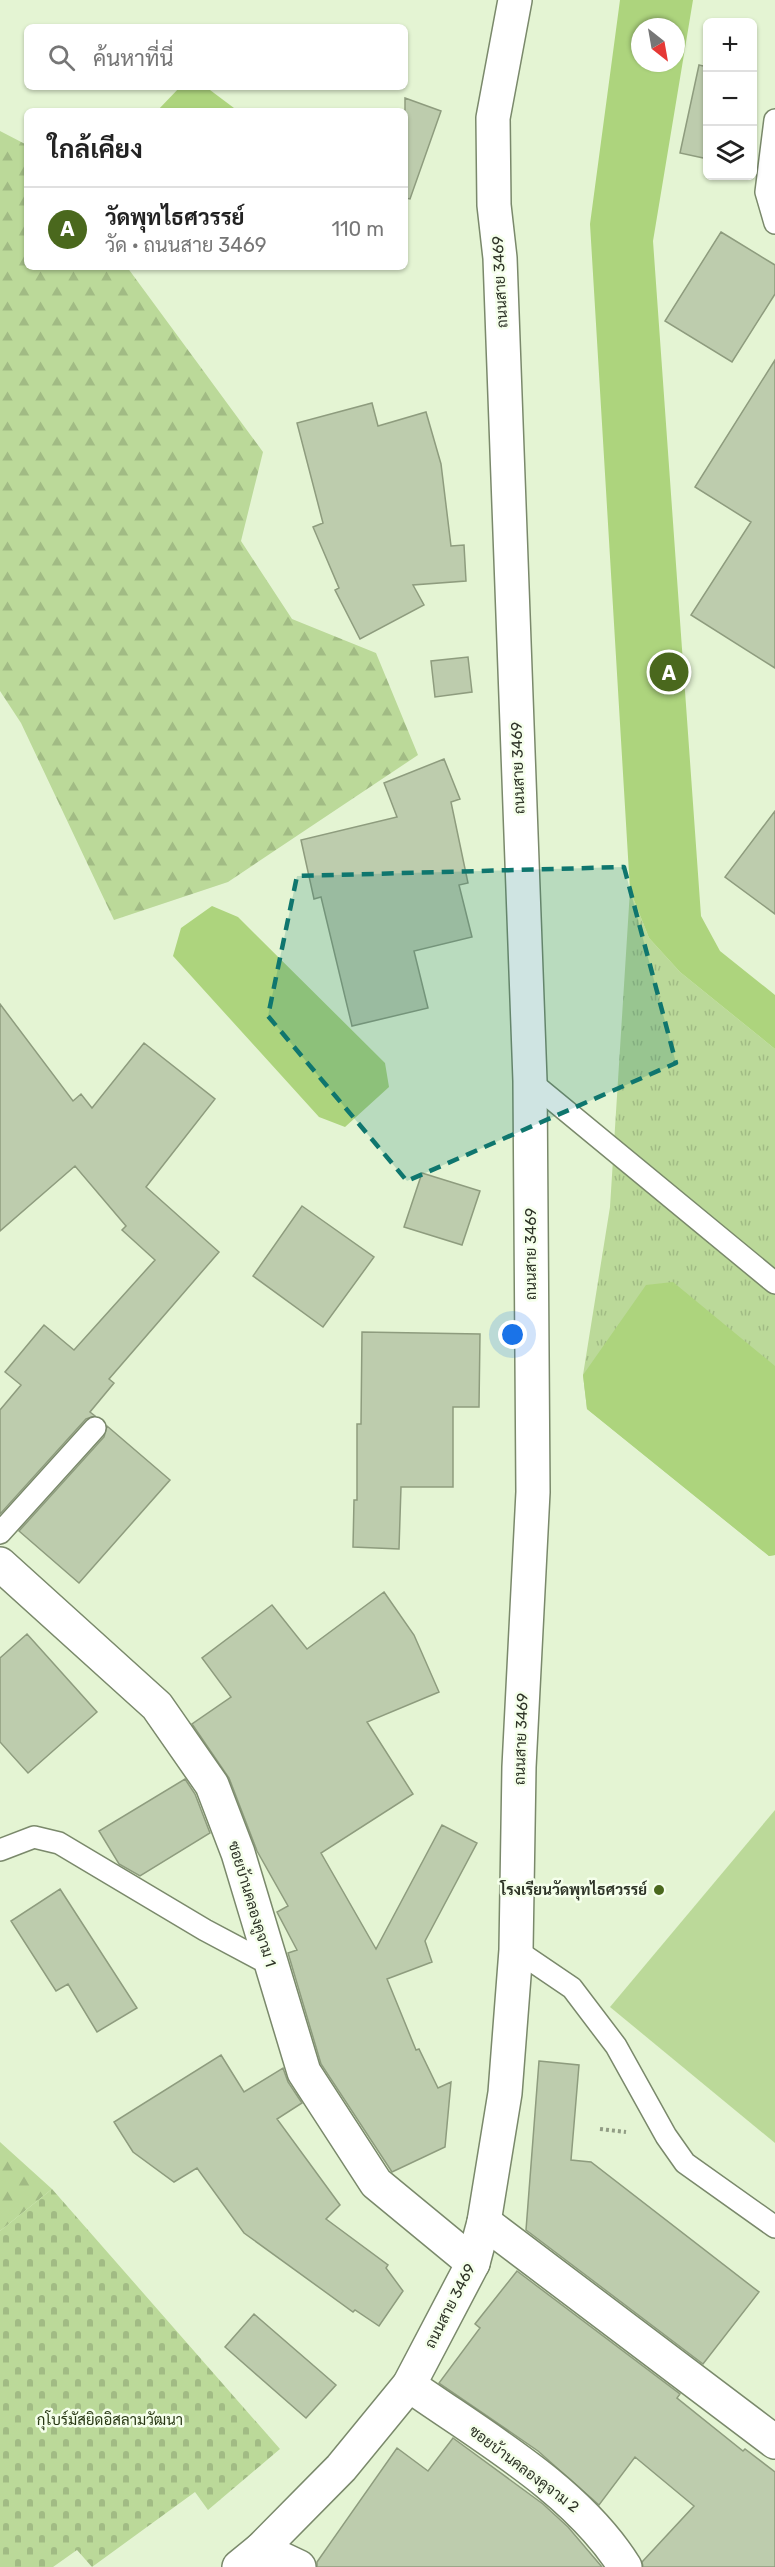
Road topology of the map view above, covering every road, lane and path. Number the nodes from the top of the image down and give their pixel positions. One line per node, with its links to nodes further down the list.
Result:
1 (515, 0): 4 (street, ถนนสาย 3469)
2 (775, 120): 3 (lane)
3 (775, 223)
4 (530, 1081): 5 (lane); 10 (street, ถนนสาย 3469)
5 (775, 1283)
6 (95, 1428): 7 (lane)
7 (0, 1533)
8 (0, 1564): 11 (street, ซอยบ้านคลองคูจาม 1)
9 (0, 1850): 11 (lane)
10 (516, 1950): 12 (street, ถนนสาย 3469); 13 (lane)
11 (271, 1965): 14 (street, ซอยบ้านคลองคูจาม 1)
12 (484, 2222): 14 (street, ถนนสาย 3469); 16 (street)
13 (775, 2227)
14 (473, 2263): 15 (street, ถนนสาย 3469)
15 (409, 2385): 17 (street, ถนนสาย 3469); 19 (street, ซอยบ้านคลองคูจาม 2)
16 (775, 2442)
17 (250, 2558): 18 (street)
18 (299, 2567)
19 (625, 2567)

